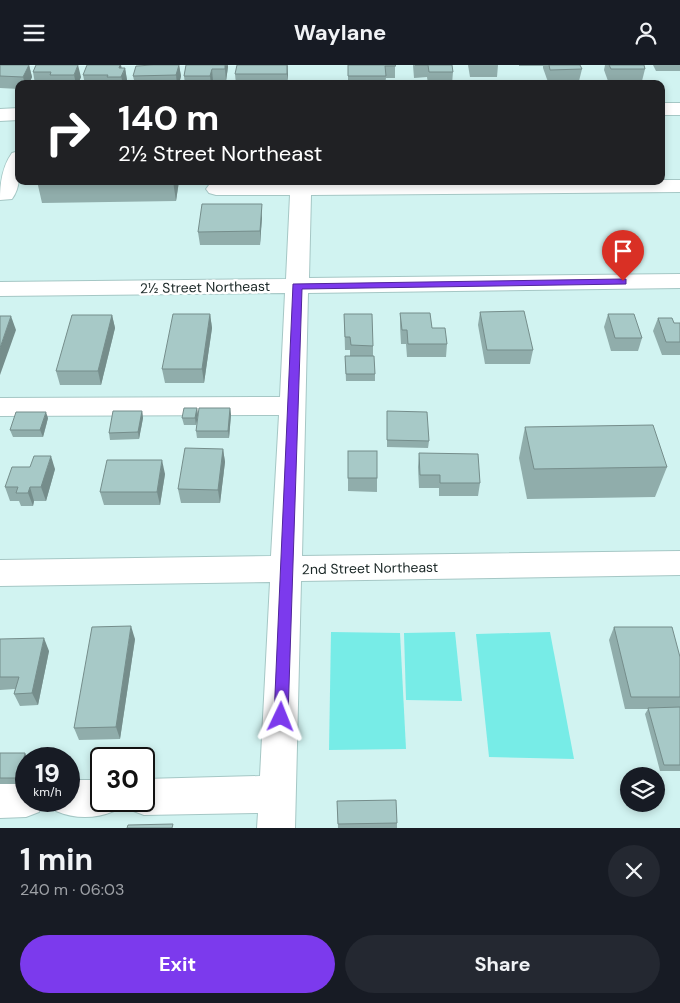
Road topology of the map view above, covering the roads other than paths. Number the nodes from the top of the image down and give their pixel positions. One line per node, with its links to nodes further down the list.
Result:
1 (665, 109): 2 (street)
2 (680, 109)
3 (15, 114): 4 (street)
4 (0, 115)
5 (15, 168): 9 (street)
6 (301, 185): 7 (street); 8 (street); 11 (street)
7 (680, 186)
8 (216, 189)
9 (5, 195)
10 (680, 281): 11 (street, 2½ Street Northeast)
11 (297, 286): 12 (street, 2½ Street Northeast); 13 (street)
12 (0, 289)
13 (293, 406): 14 (street); 16 (street)
14 (0, 407)
15 (680, 563): 16 (street, 2nd Street Northeast)
16 (287, 569): 17 (street, 2nd Street Northeast); 21 (street)
17 (0, 573)
18 (155, 798): 21 (street)
19 (15, 799): 20 (street)
20 (0, 800)
21 (277, 811)

